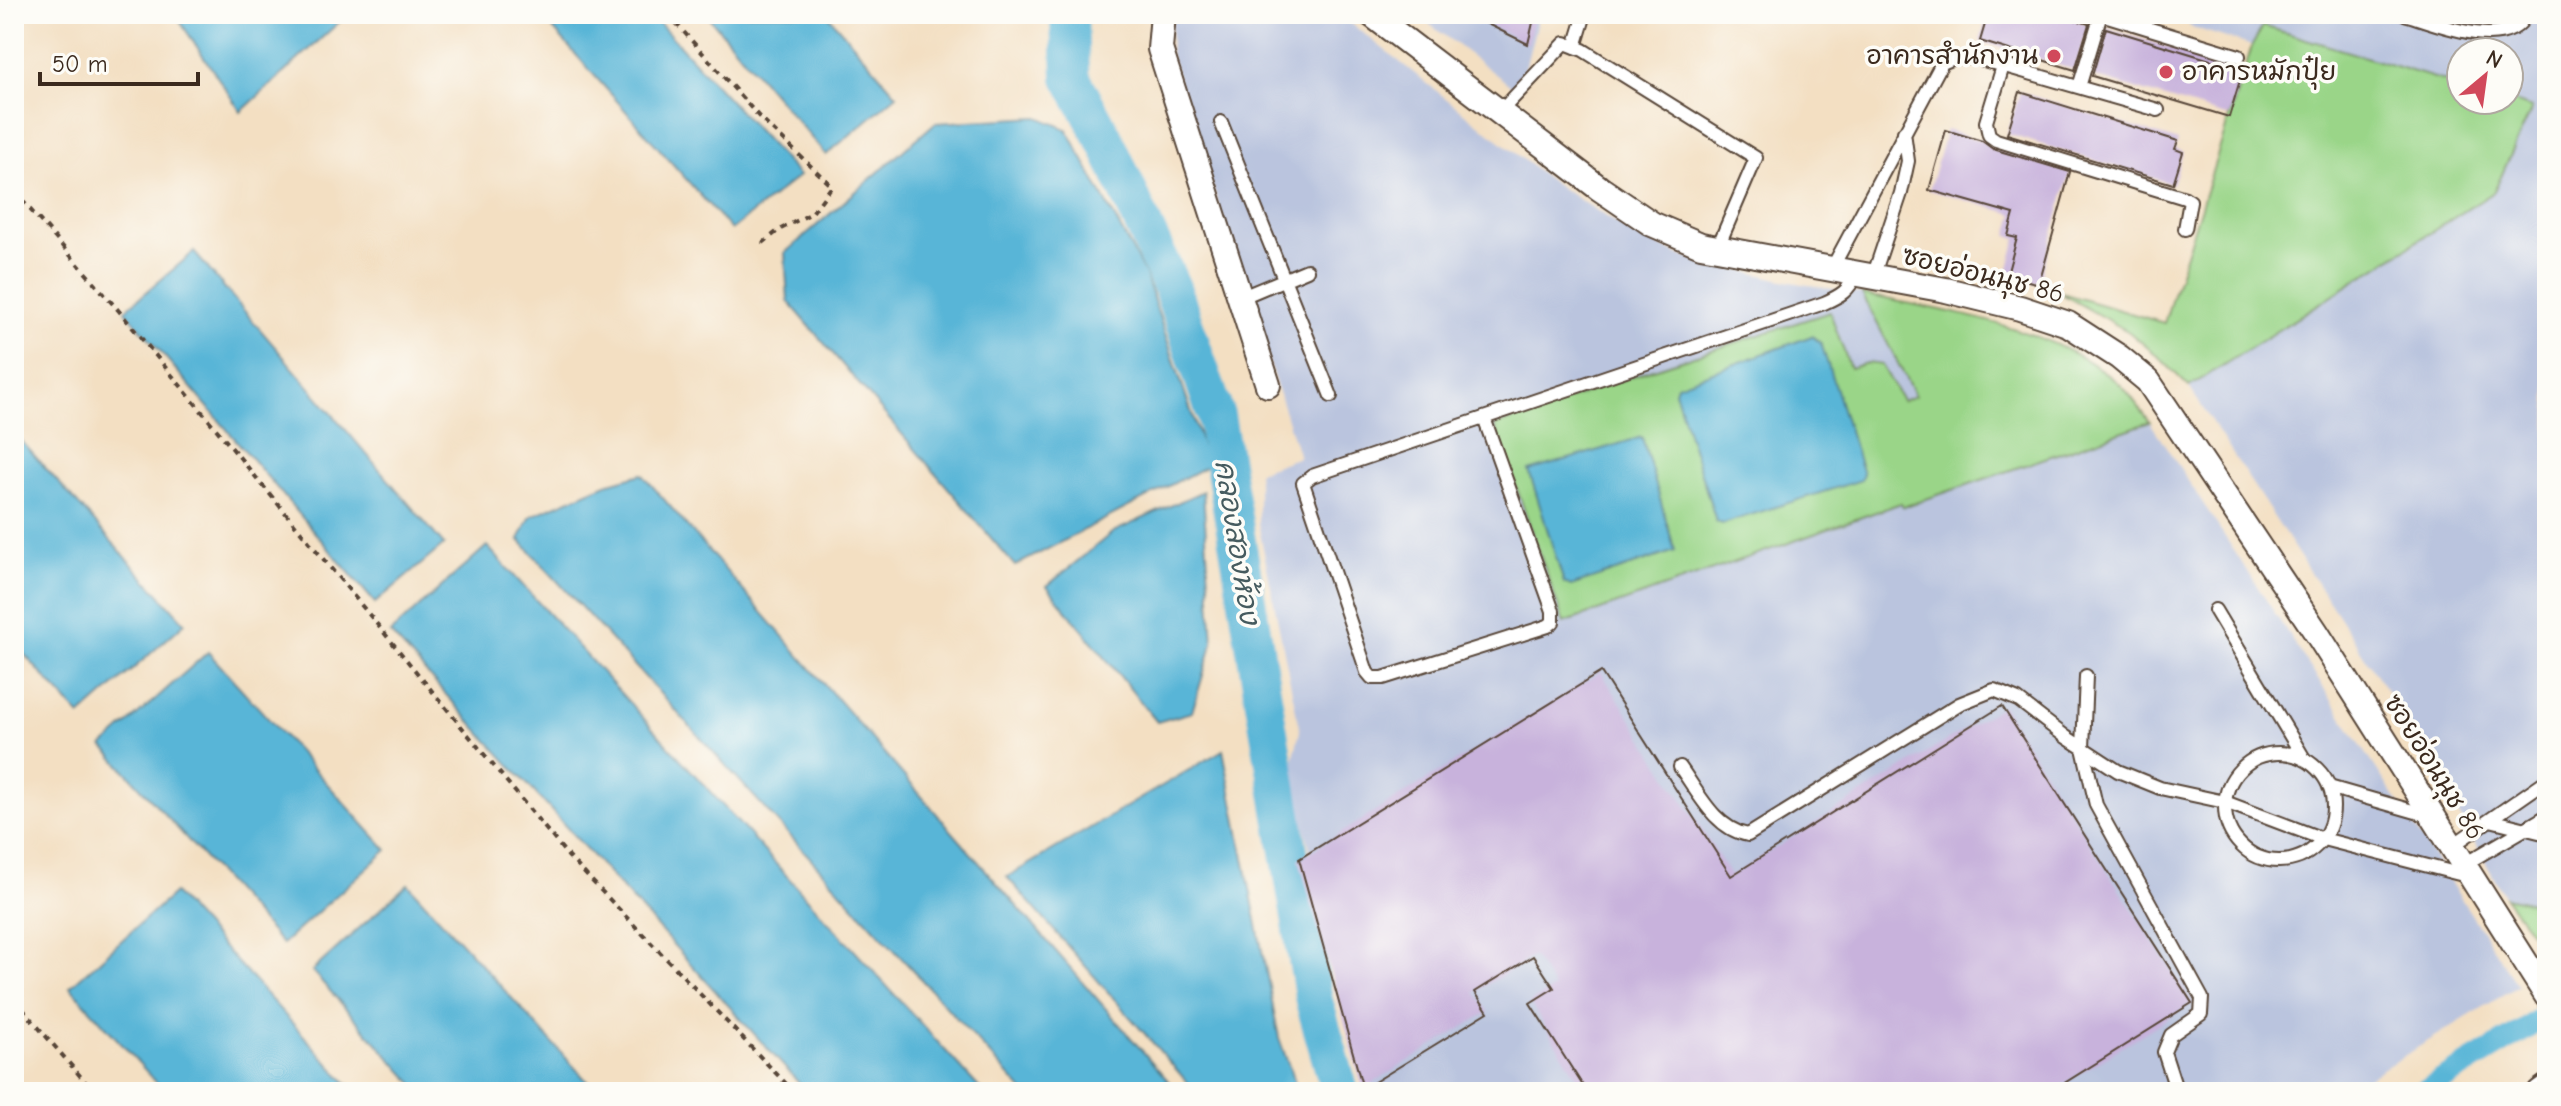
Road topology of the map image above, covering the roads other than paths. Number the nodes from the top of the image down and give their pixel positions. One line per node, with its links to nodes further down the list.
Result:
1 (1163, 14): 20 (street)
2 (1371, 14): 12 (street, ซอยอ่อนนุช 86)
3 (1585, 14): 7 (lane)
4 (2101, 14): 8 (lane); 10 (lane)
5 (2405, 14): 6 (lane)
6 (2526, 14)
7 (1575, 47): 12 (lane); 16 (lane)
8 (2239, 56)
9 (2003, 66): 10 (lane); 14 (lane); 15 (lane)
10 (2079, 87): 11 (lane)
11 (2158, 110)
12 (1500, 112): 16 (street, ซอยอ่อนนุช 86)
13 (1221, 122): 19 (lane)
14 (1904, 132): 18 (lane); 18 (lane)
15 (2185, 229)
16 (1717, 249): 18 (street, ซอยอ่อนนุช 86)
17 (1307, 270): 19 (lane)
18 (1853, 274): 23 (lane); 32 (street, ซอยอ่อนนุช 86)
19 (1284, 279): 20 (lane); 22 (lane)
20 (1240, 298): 21 (street)
21 (1268, 385)
22 (1331, 396)
23 (1484, 418): 23 (lane)
24 (2215, 610): 27 (lane)
25 (2086, 676): 26 (lane)
26 (2083, 748): 28 (lane); 31 (lane); 41 (lane)
27 (2305, 760): 30 (lane); 31 (lane)
28 (1680, 767)
29 (2547, 780): 34 (lane)
30 (2329, 787): 32 (lane); 37 (lane)
31 (2225, 802): 37 (lane); 37 (lane)
32 (2433, 816): 38 (street, ซอยอ่อนนุช 86)
33 (2547, 816): 35 (lane)
34 (2490, 820): 35 (lane); 38 (lane)
35 (2526, 829): 36 (lane); 38 (lane)
36 (2547, 834)
37 (2323, 839): 38 (lane)
38 (2462, 863): 39 (street, ซอยอ่อนนุช 86)
39 (2547, 996)
40 (2547, 1087): 42 (street)
41 (2177, 1092)
42 (2540, 1092)

